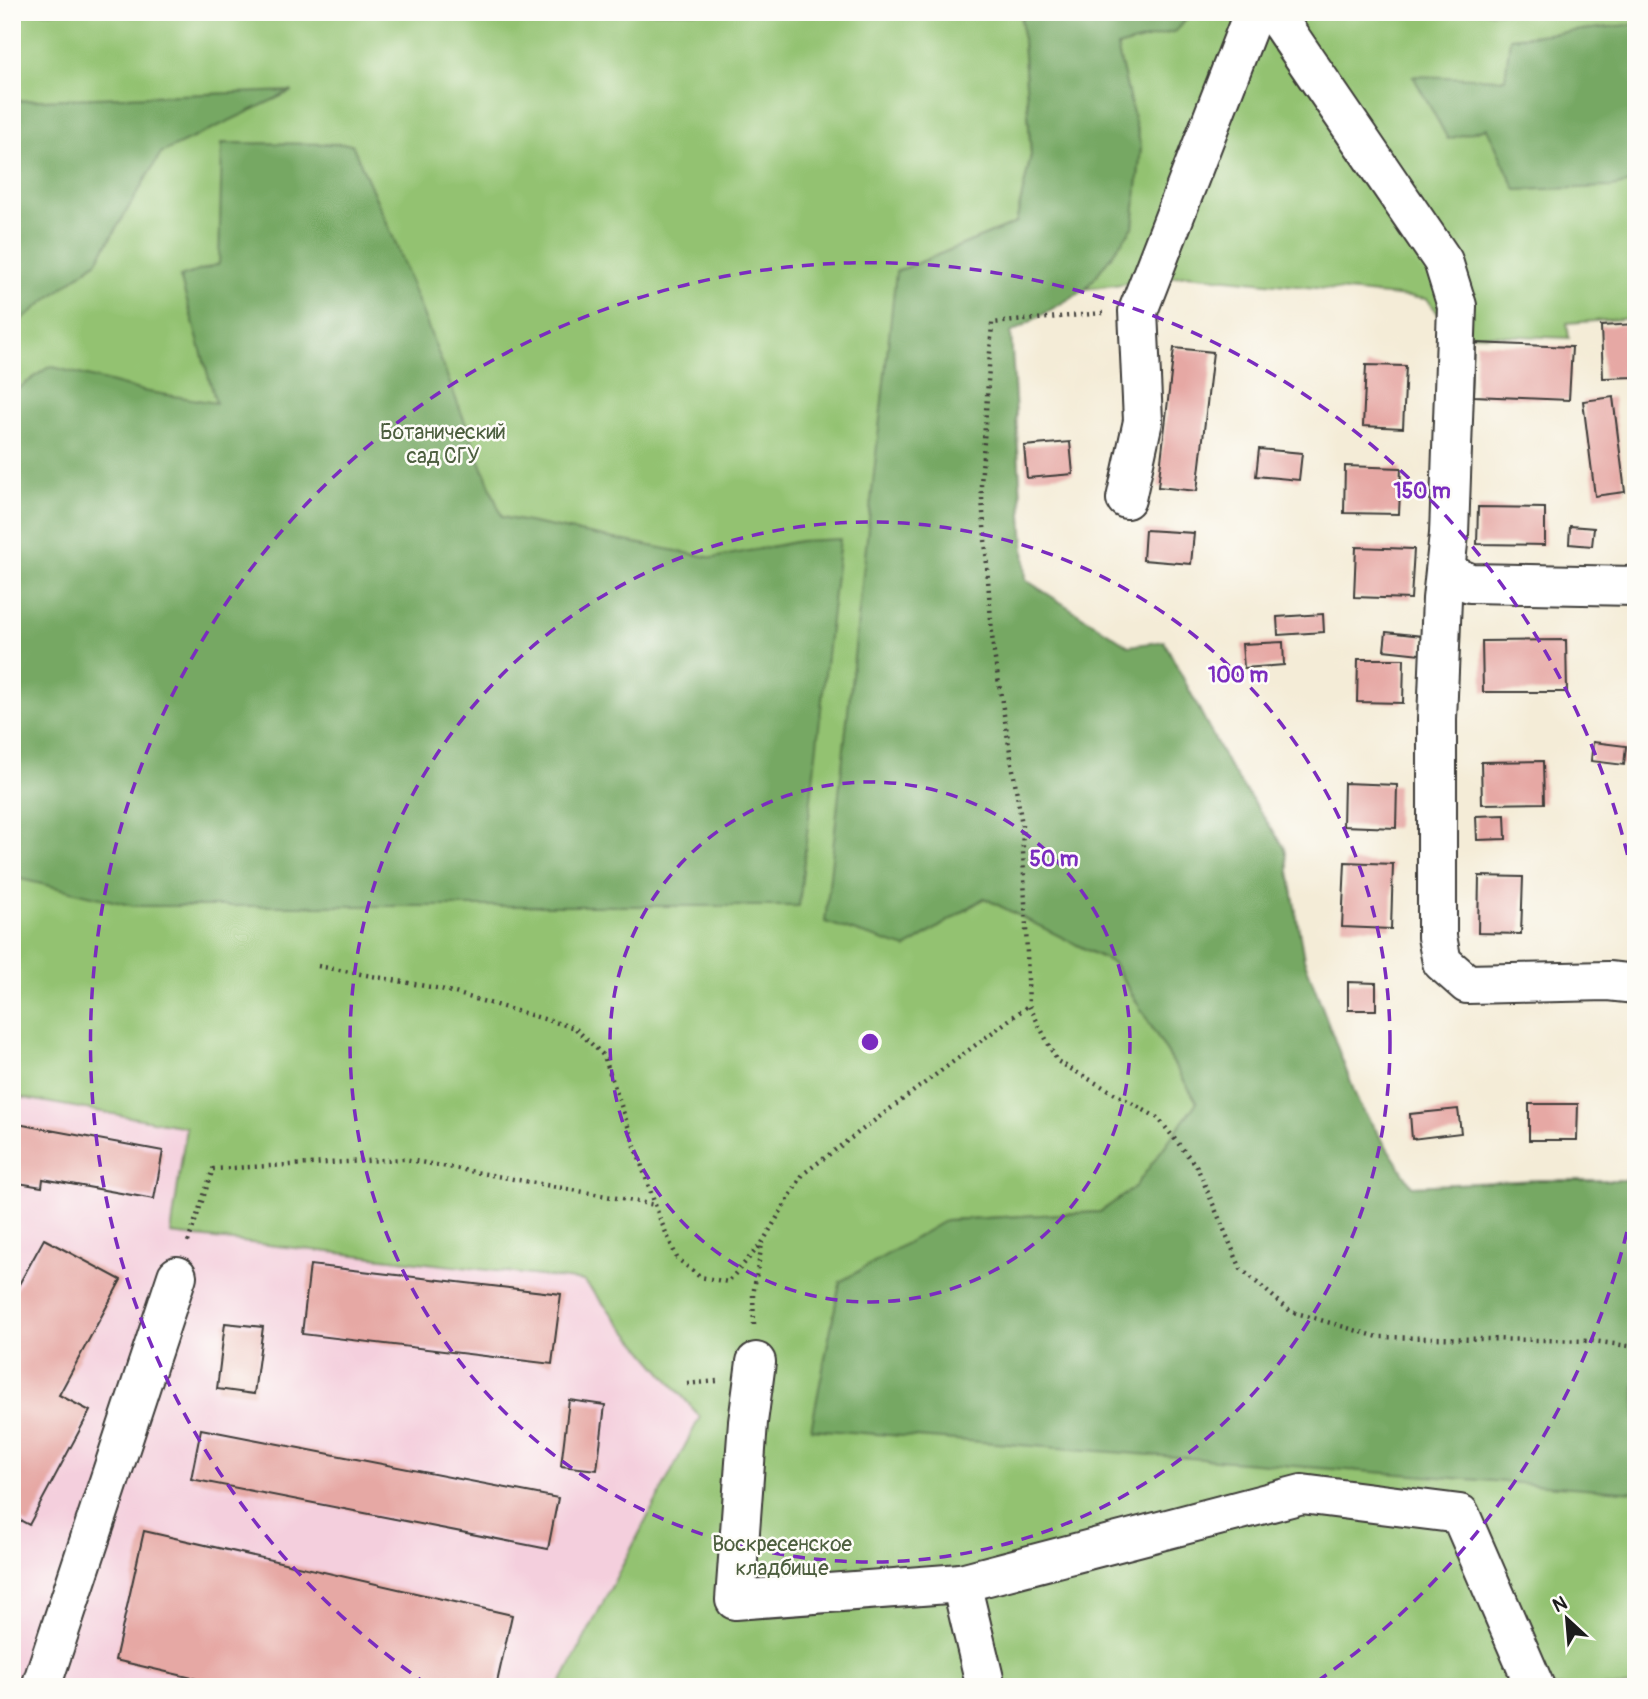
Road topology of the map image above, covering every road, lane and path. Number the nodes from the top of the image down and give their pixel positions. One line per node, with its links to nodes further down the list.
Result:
1 (1258, 12): 3 (street)
2 (1273, 12): 5 (street)
3 (1138, 310): 4 (street); 9 (path)
4 (1126, 499)
5 (1446, 573): 6 (street); 8 (street)
6 (1636, 586)
7 (318, 966): 10 (path)
8 (1636, 984)
9 (1029, 1005): 10 (path); 12 (path)
10 (655, 1205): 11 (path)
11 (177, 1276): 15 (street)
12 (1636, 1347)
13 (756, 1362): 14 (street)
14 (961, 1583): 16 (street); 17 (street)
15 (41, 1687)
16 (986, 1687)
17 (1535, 1687)

